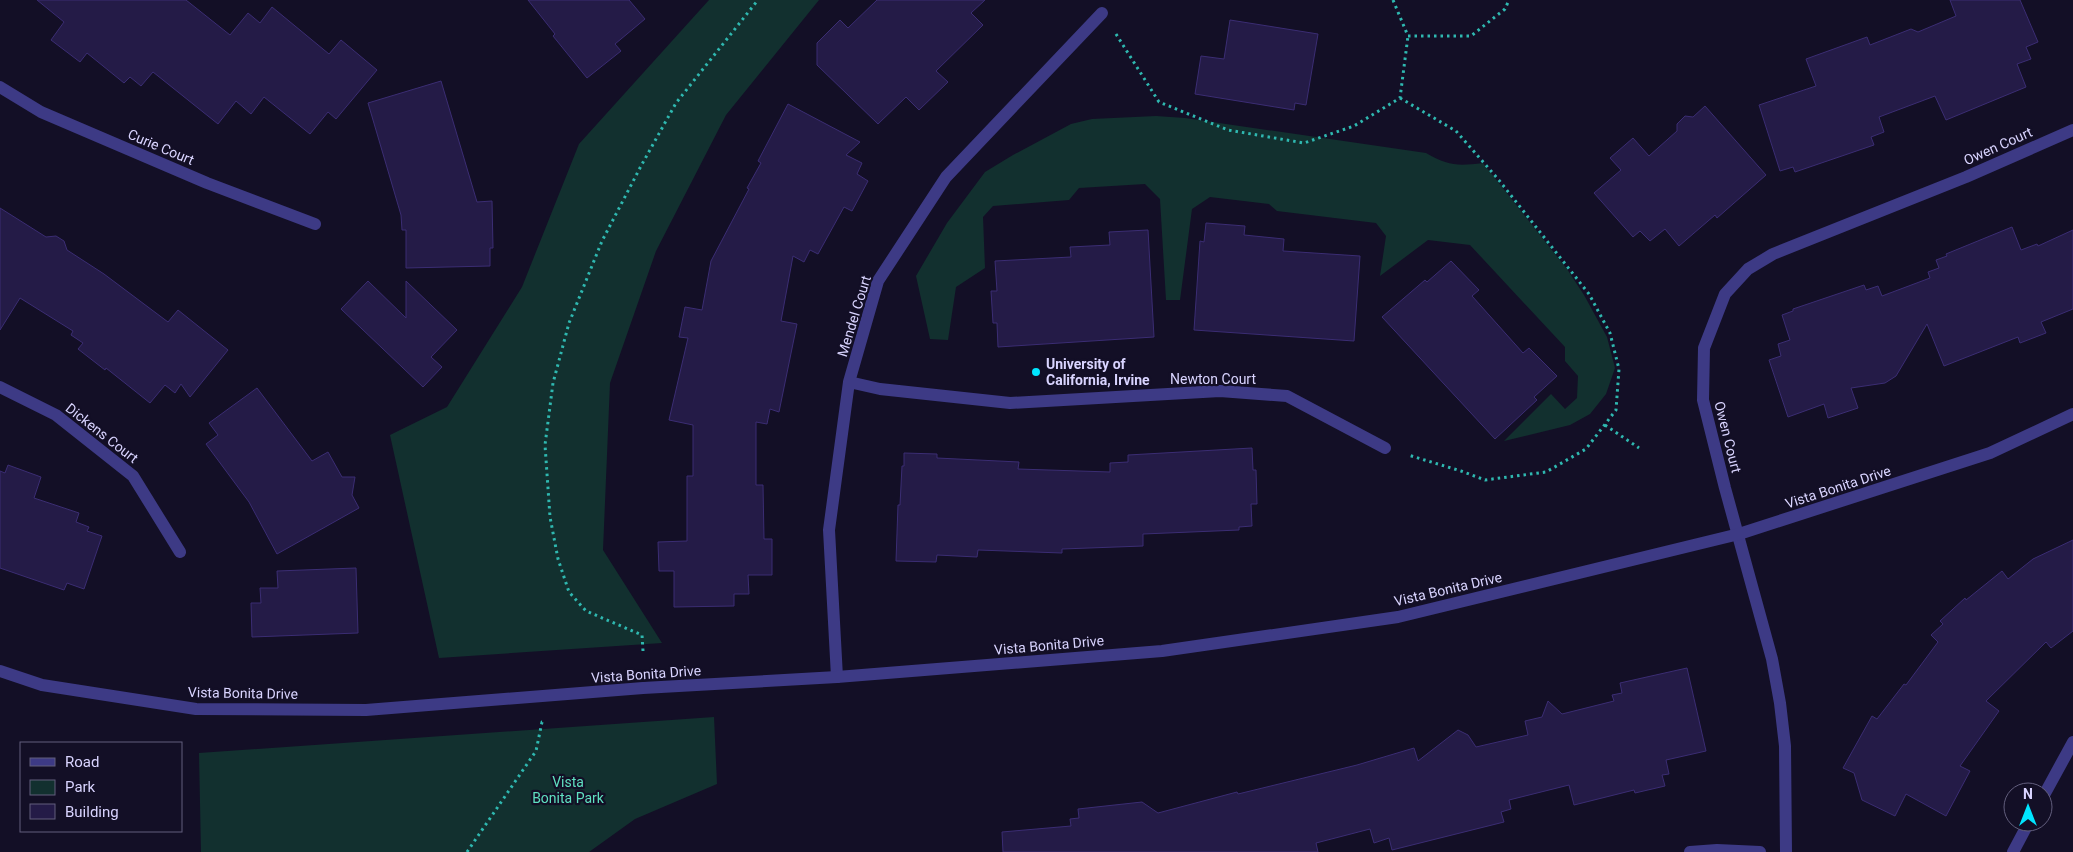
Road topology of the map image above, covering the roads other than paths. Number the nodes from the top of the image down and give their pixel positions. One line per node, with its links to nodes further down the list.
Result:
1 (1102, 12): 5 (street, Mendel Court)
2 (0, 87): 4 (street, Curie Court)
3 (2073, 130): 9 (street, Owen Court)
4 (315, 224)
5 (850, 382): 8 (street, Newton Court); 12 (street, Mendel Court)
6 (0, 387): 10 (street, Dickens Court)
7 (2073, 414): 9 (street, Vista Bonita Drive)
8 (1385, 448)
9 (1739, 534): 12 (street, Vista Bonita Drive); 18 (street, Owen Court)
10 (180, 552)
11 (0, 672): 12 (street, Vista Bonita Drive)
12 (837, 677)
13 (2073, 742): 14 (street)
14 (2051, 782)
15 (2024, 832): 19 (street)
16 (1690, 852): 17 (street)
17 (1760, 852)
18 (1786, 852)
19 (2013, 852)

